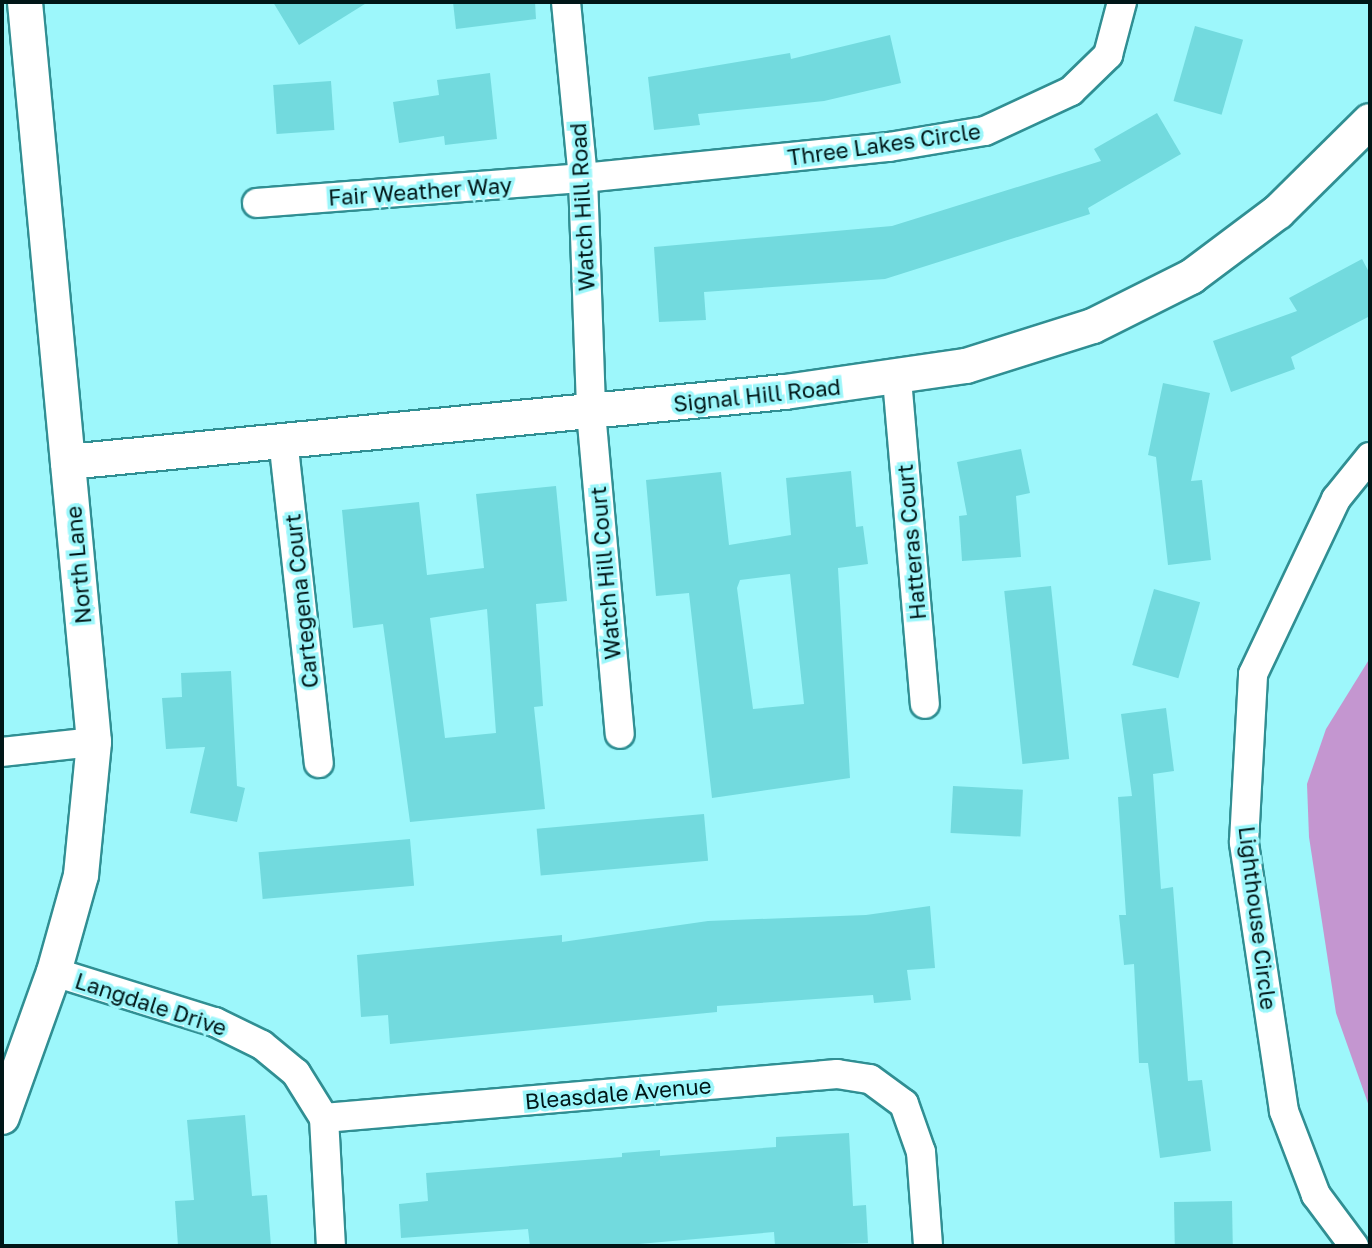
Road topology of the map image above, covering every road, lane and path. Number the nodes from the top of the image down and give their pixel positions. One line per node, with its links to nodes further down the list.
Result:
1 (25, 2): 11 (street, North Lane)
2 (566, 2): 5 (street, Watch Hill Road)
3 (1122, 2): 5 (street, Three Lakes Circle)
4 (1366, 135): 7 (street, Signal Hill Road)
5 (583, 178): 6 (street, Fair Weather Way); 8 (street, Watch Hill Road)
6 (257, 203)
7 (897, 379): 8 (street, Signal Hill Road); 12 (street, Hatteras Court)
8 (591, 412): 9 (street, Signal Hill Road); 13 (street, Watch Hill Court)
9 (283, 439): 11 (street, Signal Hill Road); 16 (street, Cartegena Court)
10 (1370, 457): 22 (street, Lighthouse Circle)
11 (68, 462): 14 (street, North Lane)
12 (925, 704)
13 (620, 734)
14 (94, 742): 15 (street); 17 (street, North Lane)
15 (2, 752)
16 (319, 763)
17 (54, 972): 18 (street, North Lane); 19 (street, Langdale Drive)
18 (2, 1117)
19 (324, 1118): 20 (street, Langdale Drive); 21 (street, Bleasdale Avenue)
20 (331, 1246)
21 (928, 1246)
22 (1353, 1246)

